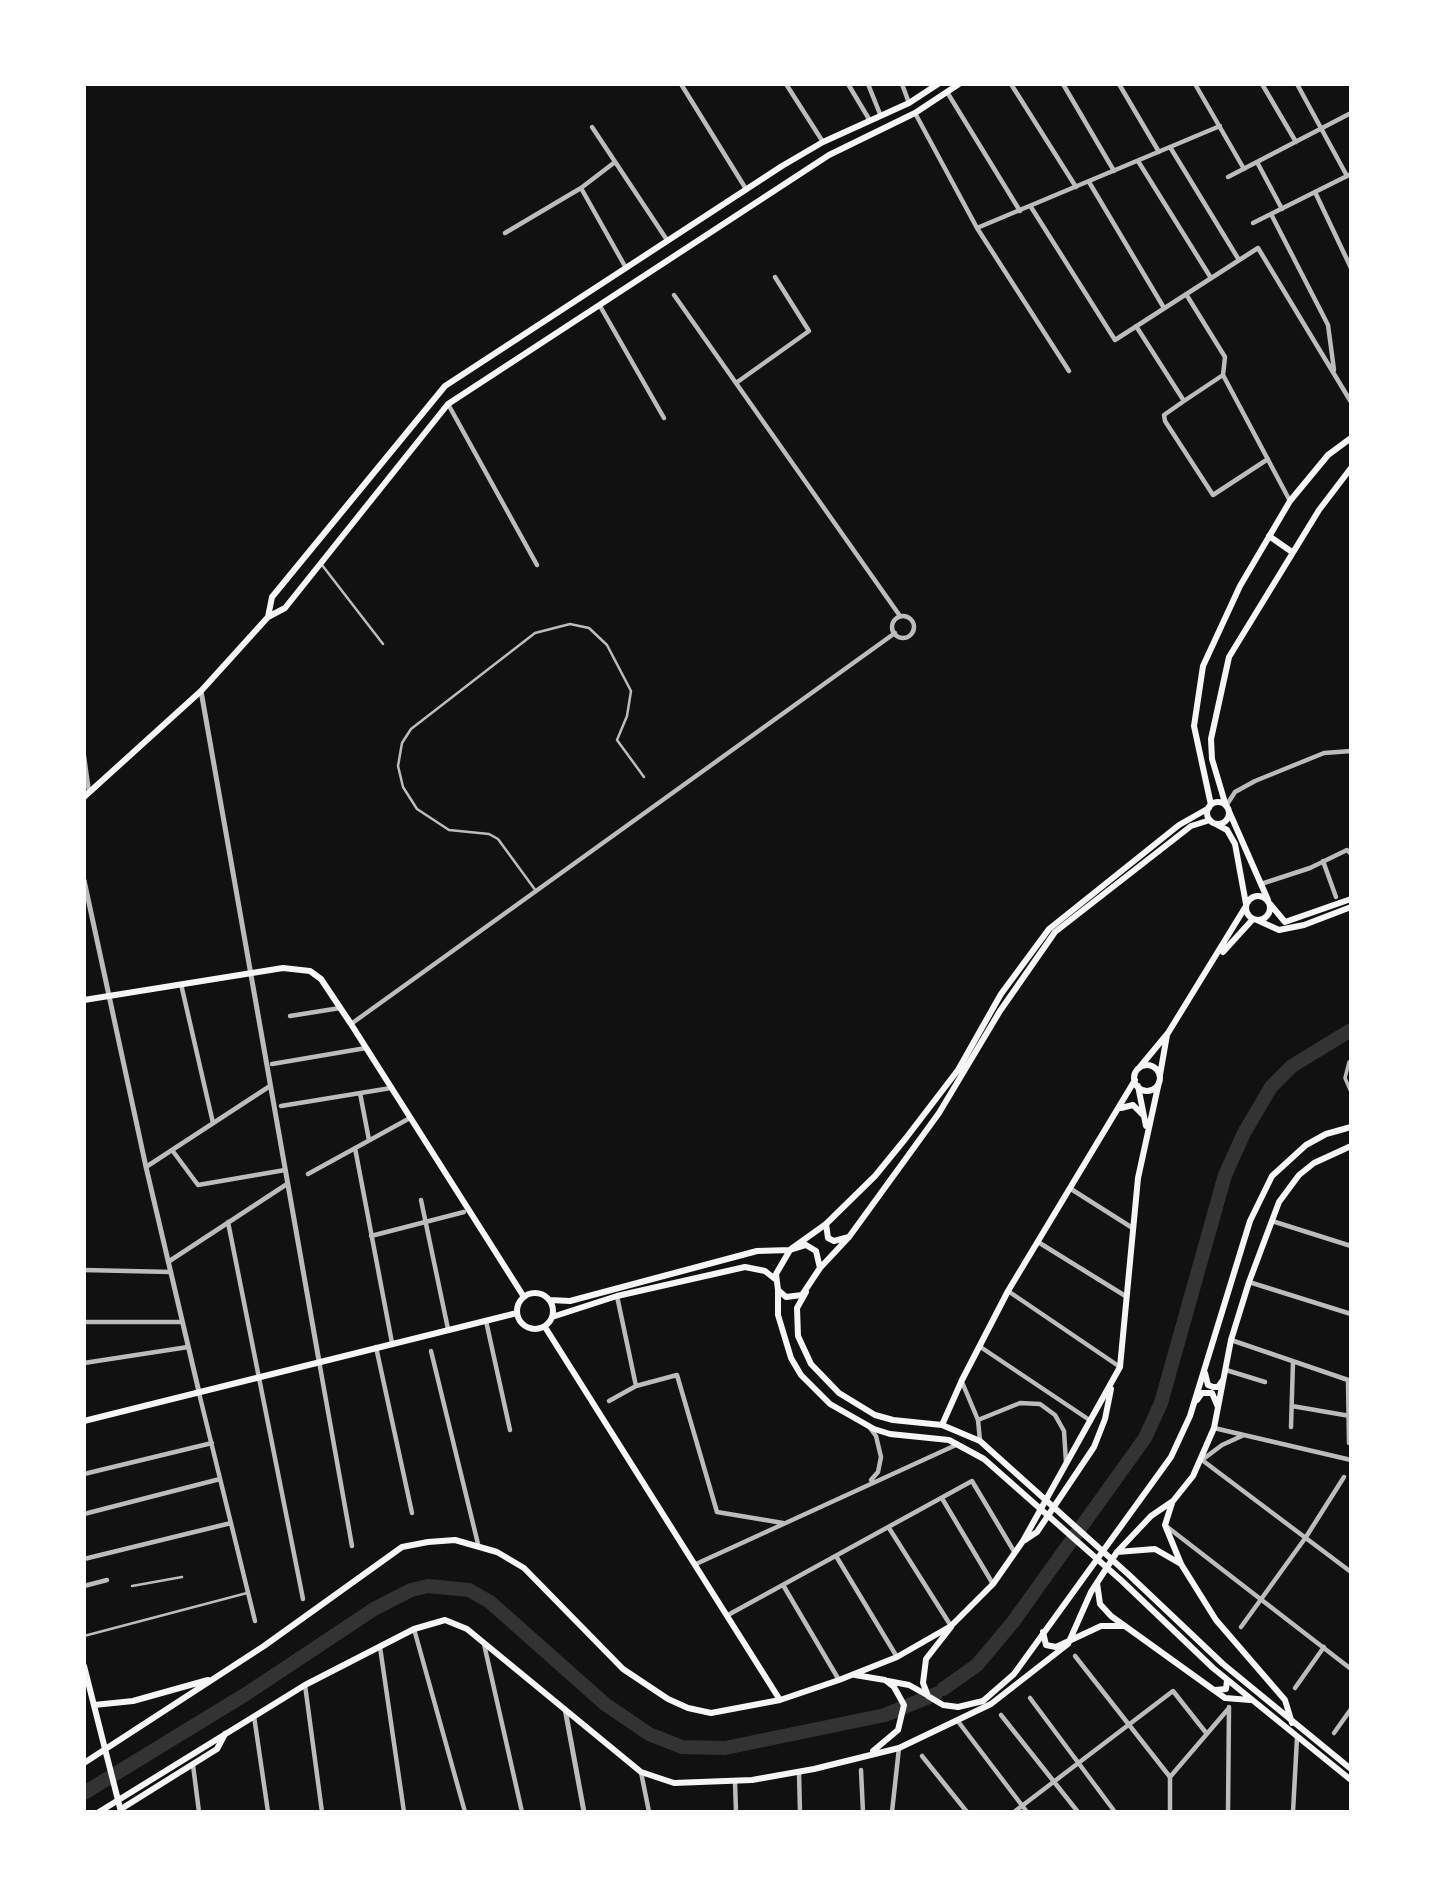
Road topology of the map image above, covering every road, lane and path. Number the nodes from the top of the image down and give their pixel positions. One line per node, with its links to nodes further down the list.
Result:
1 (681, 84): 40 (street)
2 (786, 84): 24 (street)
3 (848, 84): 19 (street)
4 (868, 84): 18 (street)
5 (902, 84): 15 (street)
6 (938, 84): 15 (main road)
7 (959, 84): 14 (main road)
8 (1011, 84): 38 (street)
9 (1063, 84): 33 (street)
10 (1119, 84): 27 (street)
11 (1195, 84): 21 (street)
12 (1262, 84): 25 (street)
13 (1297, 84): 23 (street)
14 (947, 92): 16 (main road); 44 (street)
15 (909, 103): 16 (main road); 18 (main road)
16 (915, 113): 20 (main road); 47 (street)
17 (1351, 113): 23 (street)
18 (880, 114): 19 (main road); 20 (main road)
19 (869, 120): 24 (main road)
20 (886, 126): 36 (main road)
21 (1220, 126): 26 (street); 32 (street)
22 (592, 127): 29 (street)
23 (1321, 128): 25 (street); 34 (street)
24 (822, 142): 31 (main road)
25 (1296, 142): 30 (street)
26 (1170, 147): 27 (street); 50 (street)
27 (1159, 152): 28 (street)
28 (1138, 161): 33 (street); 54 (street)
29 (615, 162): 39 (street); 49 (street)
30 (1257, 162): 32 (street); 43 (street)
31 (782, 166): 36 (main road); 40 (main road)
32 (1244, 169): 35 (street)
33 (1114, 171): 37 (street)
34 (1349, 175): 41 (street)
35 (1228, 177)
36 (790, 180): 57 (main road)
37 (1088, 181): 38 (street); 58 (street)
38 (1076, 187): 42 (street)
39 (581, 188): 48 (street); 51 (street)
40 (746, 189): 49 (main road)
41 (1315, 192): 43 (street); 52 (street)
42 (1031, 206): 44 (street); 59 (street)
43 (1282, 209): 45 (street)
44 (1020, 211): 47 (street)
45 (1271, 214): 46 (street); 63 (street)
46 (1253, 223)
47 (978, 228): 62 (street)
48 (505, 233)
49 (667, 240): 51 (main road)
50 (1239, 260): 54 (street); 63 (street)
51 (626, 268): 60 (main road)
52 (1351, 268)
53 (775, 276): 65 (street)
54 (1211, 278): 55 (street)
55 (1186, 294): 58 (street); 64 (street)
56 (674, 295): 65 (street)
57 (600, 306): 61 (main road); 69 (street)
58 (1164, 308): 59 (street)
59 (1136, 326): 66 (street)
60 (518, 338): 61 (main road); 79 (main road)
61 (527, 353): 68 (main road)
62 (1069, 371)
63 (1334, 374): 67 (street)
64 (1223, 375): 66 (street); 71 (street)
65 (736, 383): 78 (street)
66 (1184, 401): 71 (street)
67 (1351, 402)
68 (448, 404): 76 (main road); 77 (street)
69 (664, 418)
70 (1351, 438): 73 (main road)
71 (1268, 459): 73 (street)
72 (1351, 468): 75 (main road)
73 (1290, 500): 74 (main road)
74 (1269, 536): 75 (main road); 87 (main road)
75 (1292, 552): 88 (main road)
76 (320, 563): 79 (main road); 81 (lane)
77 (537, 565)
78 (900, 616): 80 (street); 80 (street)
79 (268, 617): 82 (main road)
80 (895, 633): 94 (street)
81 (383, 645)
82 (201, 691): 86 (main road); 102 (street)
83 (1351, 751): 88 (street)
84 (84, 756): 86 (street)
85 (643, 777): 94 (lane)
86 (87, 794)
87 (1210, 806): 88 (main road); 89 (main road); 141 (main road)
88 (1227, 808): 89 (main road); 93 (main road)
89 (1213, 822): 98 (main road); 144 (main road)
90 (1351, 854): 91 (street)
91 (1323, 862): 93 (street); 95 (street)
92 (84, 880): 104 (street)
93 (1261, 884): 97 (main road)
94 (536, 891): 108 (street)
95 (1336, 897)
96 (1351, 899): 97 (main road)
97 (1269, 902): 98 (main road); 100 (main road)
98 (1246, 905): 100 (main road); 101 (main road)
99 (1351, 907): 100 (main road)
100 (1255, 920): 101 (main road)
101 (1214, 961): 109 (main road)
102 (250, 974): 103 (main road); 106 (main road); 116 (street)
103 (181, 985): 104 (main road); 124 (street)
104 (109, 996): 105 (main road); 131 (street)
105 (84, 1000)
106 (341, 1008): 107 (street); 108 (main road)
107 (290, 1016)
108 (351, 1024): 110 (main road)
109 (1168, 1033): 113 (main road); 114 (main road)
110 (367, 1048): 112 (street); 117 (main road)
111 (1349, 1062): 118 (street)
112 (272, 1064)
113 (1139, 1068): 114 (main road); 115 (main road)
114 (1160, 1079): 115 (main road); 126 (main road)
115 (1136, 1083): 121 (main road); 123 (main road)
116 (270, 1086): 124 (street); 132 (street)
117 (392, 1088): 119 (street); 122 (main road)
118 (1351, 1092)
119 (360, 1093): 120 (street); 127 (street)
120 (281, 1106)
121 (1119, 1109): 123 (main road); 135 (main road)
122 (411, 1117): 127 (street); 158 (main road)
123 (1145, 1117): 126 (main road)
124 (213, 1123): 130 (street)
125 (1351, 1127): 179 (main road)
126 (1147, 1131): 142 (main road)
127 (369, 1140): 129 (street)
128 (1351, 1146): 138 (main road)
129 (355, 1148): 133 (street); 143 (street)
130 (172, 1150): 131 (street); 132 (street)
131 (146, 1167): 148 (street)
132 (285, 1170): 134 (street)
133 (308, 1174)
134 (287, 1184): 139 (street); 175 (street)
135 (1071, 1189): 142 (street); 145 (main road)
136 (421, 1199): 140 (street)
137 (464, 1212): 140 (street)
138 (1272, 1220): 146 (street); 153 (main road)
139 (228, 1222): 148 (street); 181 (street)
140 (426, 1222): 143 (street); 168 (street)
141 (827, 1224): 144 (main road); 147 (main road)
142 (1131, 1227): 159 (main road)
143 (372, 1236): 170 (street)
144 (849, 1237): 149 (main road)
145 (1037, 1241): 156 (main road); 159 (street)
146 (1351, 1246)
147 (790, 1250): 149 (main road); 152 (main road); 160 (main road)
148 (168, 1262): 151 (street)
149 (820, 1268): 155 (main road)
150 (84, 1270): 151 (street)
151 (171, 1272): 166 (street)
152 (775, 1279): 154 (main road); 157 (main road)
153 (1249, 1282): 162 (street); 169 (main road)
154 (778, 1290): 155 (main road); 197 (main road)
155 (806, 1292): 196 (main road)
156 (1008, 1292): 171 (main road); 178 (street)
157 (617, 1296): 163 (main road); 186 (street)
158 (524, 1297): 160 (main road); 161 (main road)
159 (1127, 1297): 178 (main road)
160 (550, 1300): 163 (main road)
161 (517, 1313): 164 (main road); 167 (main road)
162 (1351, 1314)
163 (552, 1317): 167 (main road)
164 (486, 1321): 168 (main road); 200 (street)
165 (84, 1322): 166 (street)
166 (183, 1322): 172 (street)
167 (545, 1326): 229 (main road)
168 (449, 1329): 170 (main road)
169 (1231, 1340): 176 (street); 180 (main road)
170 (392, 1343): 173 (main road)
171 (979, 1346): 182 (main road); 195 (street)
172 (188, 1347): 177 (street); 187 (street)
173 (376, 1347): 175 (main road); 215 (street)
174 (431, 1351): 223 (street)
175 (319, 1361): 181 (main road); 224 (street)
176 (1293, 1361): 184 (street); 190 (street)
177 (84, 1363)
178 (1120, 1367): 183 (main road)
179 (1205, 1368): 180 (main road); 189 (main road)
180 (1226, 1373): 185 (street); 191 (main road)
181 (257, 1377): 187 (main road); 240 (street)
182 (962, 1380): 193 (street); 196 (main road)
183 (1113, 1380): 195 (main road); 222 (main road)
184 (1350, 1381): 192 (street)
185 (1265, 1382)
186 (636, 1386): 188 (street); 218 (street)
187 (199, 1392): 194 (main road); 203 (street)
188 (609, 1401)
189 (1194, 1405): 191 (main road); 248 (main road)
190 (1292, 1406): 192 (street); 198 (street)
191 (1219, 1409): 199 (main road)
192 (1350, 1416): 204 (street)
193 (978, 1420): 202 (street); 208 (street)
194 (84, 1421)
195 (1091, 1421): 208 (main road)
196 (942, 1425): 202 (main road)
197 (870, 1427): 205 (main road); 212 (street)
198 (1291, 1427)
199 (1214, 1428): 201 (street); 206 (main road)
200 (510, 1430)
201 (1244, 1435): 206 (street); 207 (street)
202 (980, 1441): 276 (main road)
203 (212, 1443): 209 (street); 211 (street)
204 (1349, 1443)
205 (959, 1444): 212 (street); 262 (main road)
206 (1202, 1460): 214 (main road); 221 (street)
207 (1351, 1460)
208 (1066, 1462): 222 (main road)
209 (84, 1474)
210 (1344, 1477): 221 (street)
211 (220, 1479): 216 (street); 217 (street)
212 (868, 1483): 218 (street)
213 (943, 1500): 220 (street); 226 (street); 235 (street)
214 (1173, 1501): 219 (main road); 225 (main road)
215 (412, 1513)
216 (84, 1514)
217 (231, 1523): 228 (street); 239 (street)
218 (783, 1523): 229 (street)
219 (1165, 1525): 230 (main road); 241 (street)
220 (889, 1528): 227 (street); 244 (street)
221 (1306, 1537): 231 (street); 241 (street)
222 (1023, 1541): 226 (main road)
223 (478, 1544): 259 (main road); 268 (main road)
224 (352, 1546)
225 (1117, 1552): 230 (main road); 234 (main road)
226 (1016, 1553): 235 (main road)
227 (836, 1556): 236 (street); 255 (street)
228 (84, 1559)
229 (696, 1563): 242 (main road)
230 (1181, 1564): 276 (main road)
231 (1351, 1572)
232 (182, 1577): 238 (lane)
233 (107, 1580): 237 (street)
234 (1097, 1581): 245 (main road); 251 (main road)
235 (993, 1584): 244 (main road)
236 (783, 1585): 242 (street); 260 (street)
237 (84, 1586)
238 (132, 1586)
239 (248, 1592): 243 (street); 249 (lane)
240 (303, 1599)
241 (1261, 1601): 246 (street); 253 (street)
242 (728, 1615): 268 (main road)
243 (255, 1621)
244 (951, 1626): 255 (main road); 266 (main road)
245 (1126, 1626): 251 (main road); 265 (main road)
246 (1241, 1627)
247 (414, 1629): 250 (main road); 252 (main road); 303 (street)
248 (1044, 1630): 251 (main road); 266 (main road)
249 (84, 1636)
250 (484, 1644): 271 (main road); 304 (street)
251 (1068, 1644): 275 (main road)
252 (380, 1647): 263 (main road); 302 (street)
253 (1324, 1647): 257 (street); 264 (street)
254 (1075, 1656): 277 (street)
255 (897, 1657): 258 (main road)
256 (84, 1667): 270 (main road)
257 (1351, 1669)
258 (853, 1675): 260 (main road); 261 (main road)
259 (213, 1679): 270 (main road); 286 (main road)
260 (839, 1680): 268 (main road)
261 (885, 1680): 266 (main road); 283 (main road)
262 (1227, 1680): 265 (main road); 269 (main road)
263 (305, 1685): 273 (main road); 301 (street)
264 (1295, 1688)
265 (1215, 1690): 269 (main road)
266 (929, 1696)
267 (1030, 1698): 285 (street)
268 (780, 1700)
269 (1251, 1700): 281 (main road)
270 (93, 1705): 297 (main road)
271 (565, 1709): 290 (main road); 305 (street)
272 (1351, 1709): 279 (street)
273 (254, 1715): 278 (main road); 300 (street)
274 (1001, 1715): 295 (street)
275 (957, 1720): 282 (main road); 296 (street)
276 (1292, 1723): 288 (main road)
277 (1129, 1725): 280 (street); 285 (street); 292 (street)
278 (227, 1731): 287 (main road); 298 (main road)
279 (1334, 1733)
280 (1206, 1734): 292 (street); 317 (street)
281 (1297, 1738): 293 (main road); 318 (street)
282 (899, 1748): 283 (main road); 310 (street)
283 (869, 1754): 291 (main road)
284 (922, 1756): 311 (street)
285 (1079, 1762): 295 (street); 315 (street)
286 (84, 1763)
287 (193, 1765): 297 (main road); 299 (street)
288 (1351, 1769)
289 (861, 1770): 309 (street)
290 (640, 1772): 294 (main road); 306 (street)
291 (799, 1772): 294 (main road); 308 (street)
292 (1170, 1777): 316 (street)
293 (1351, 1780)
294 (735, 1782): 307 (street)
295 (1054, 1782): 296 (street); 314 (street)
296 (1022, 1806): 312 (street); 313 (street)
297 (121, 1811)
298 (99, 1812)
299 (199, 1812)
300 (268, 1812)
301 (323, 1812)
302 (404, 1812)
303 (465, 1812)
304 (522, 1812)
305 (584, 1812)
306 (649, 1812)
307 (736, 1812)
308 (800, 1812)
309 (863, 1812)
310 (892, 1812)
311 (967, 1812)
312 (1014, 1812)
313 (1027, 1812)
314 (1078, 1812)
315 (1115, 1812)
316 (1170, 1812)
317 (1228, 1812)
318 (1293, 1812)

